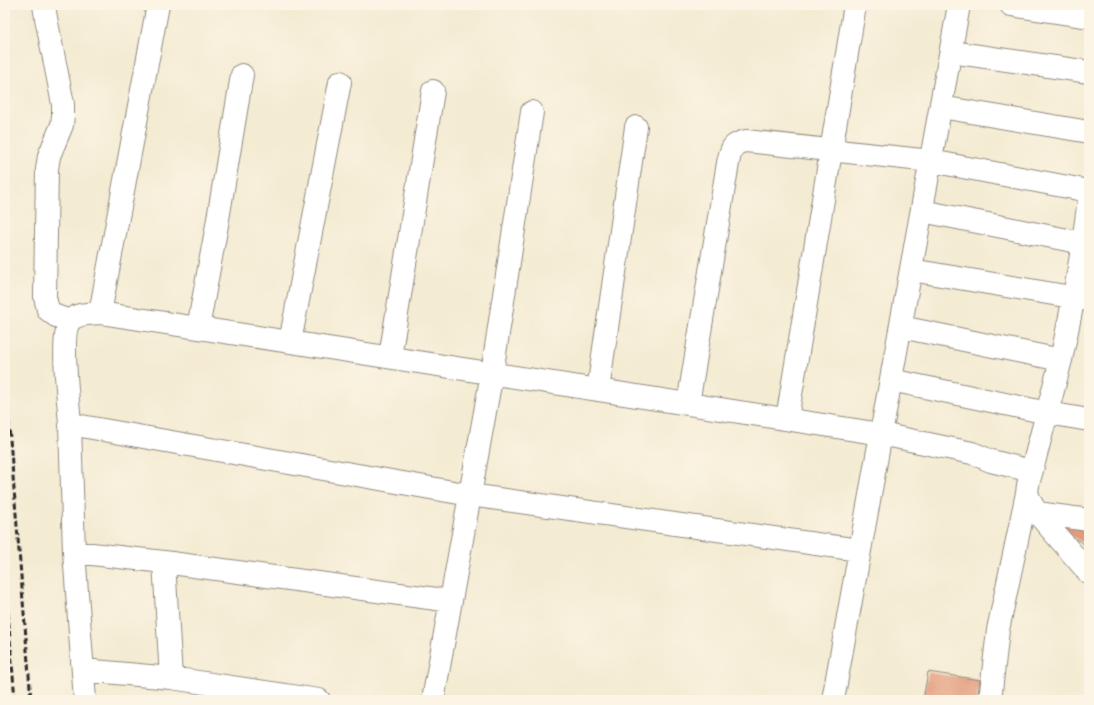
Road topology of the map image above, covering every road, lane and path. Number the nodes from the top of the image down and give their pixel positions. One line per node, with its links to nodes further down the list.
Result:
1 (44, 5): 25 (street)
2 (158, 5): 24 (street)
3 (855, 5): 16 (street)
4 (959, 5): 7 (street)
5 (1011, 5): 6 (street)
6 (1089, 17)
7 (951, 52): 8 (street); 12 (street)
8 (1089, 72)
9 (242, 75): 27 (street)
10 (340, 82): 28 (street)
11 (433, 91): 29 (street)
12 (941, 107): 15 (street); 17 (street)
13 (532, 112): 31 (street)
14 (636, 127): 33 (street)
15 (1089, 132)
16 (832, 150): 17 (street); 34 (street); 36 (street)
17 (931, 161): 18 (street); 20 (street)
18 (1089, 191)
19 (1089, 199): 21 (street)
20 (922, 211): 21 (street); 22 (street)
21 (1083, 243): 23 (street)
22 (911, 270): 23 (street); 26 (street)
23 (1081, 298): 30 (street)
24 (100, 313): 25 (street); 27 (street)
25 (70, 321): 38 (street)
26 (901, 327): 30 (street); 32 (street)
27 (198, 328): 28 (street)
28 (290, 342): 29 (street)
29 (390, 357): 31 (street)
30 (1061, 360): 35 (street)
31 (492, 373): 33 (street); 42 (street)
32 (891, 380): 35 (street); 39 (street)
33 (598, 390): 34 (street)
34 (688, 404): 36 (street)
35 (1048, 413): 37 (street); 40 (street)
36 (787, 419): 39 (street)
37 (1089, 420)
38 (70, 424): 42 (street); 46 (street)
39 (881, 434): 40 (street); 45 (street)
40 (1032, 470): 41 (street)
41 (1027, 493): 43 (street); 56 (street)
42 (470, 495): 45 (street); 49 (street)
43 (1037, 513): 44 (street); 48 (street)
44 (1089, 520)
45 (859, 550): 55 (street)
46 (74, 552): 47 (street); 50 (street)
47 (164, 562): 49 (street); 51 (street)
48 (1089, 573)
49 (451, 601): 54 (street)
50 (83, 670): 51 (street); 52 (street)
51 (171, 678): 53 (street)
52 (85, 700)
53 (319, 700)
54 (433, 700)
55 (832, 700)
56 (990, 700)

